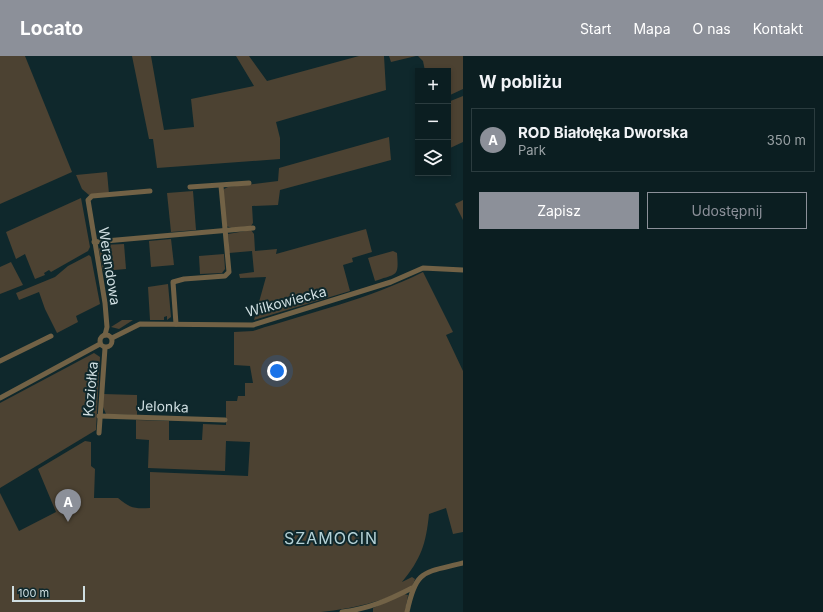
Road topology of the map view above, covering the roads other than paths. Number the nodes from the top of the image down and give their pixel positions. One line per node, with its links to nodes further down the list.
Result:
1 (249, 183): 2 (street)
2 (221, 186): 3 (street); 6 (street)
3 (190, 187)
4 (150, 192): 7 (street, Werandowa)
5 (253, 228): 6 (street)
6 (225, 230): 7 (street); 9 (street)
7 (94, 242): 10 (street, Werandowa)
8 (463, 270): 9 (street, Wilkowiecka)
9 (176, 324): 12 (street, Wilkowiecka)
10 (105, 335): 12 (street); 13 (street)
11 (51, 336): 15 (street)
12 (112, 338): 14 (street)
13 (100, 344): 14 (street); 16 (street)
14 (105, 348): 17 (street, Koziołka)
15 (0, 361)
16 (0, 398)
17 (100, 416): 18 (street, Jelonka); 19 (street, Koziołka)
18 (225, 420)
19 (99, 433)
20 (463, 563): 21 (street)
21 (412, 588): 22 (street); 23 (street)
22 (342, 612)
23 (407, 612)

